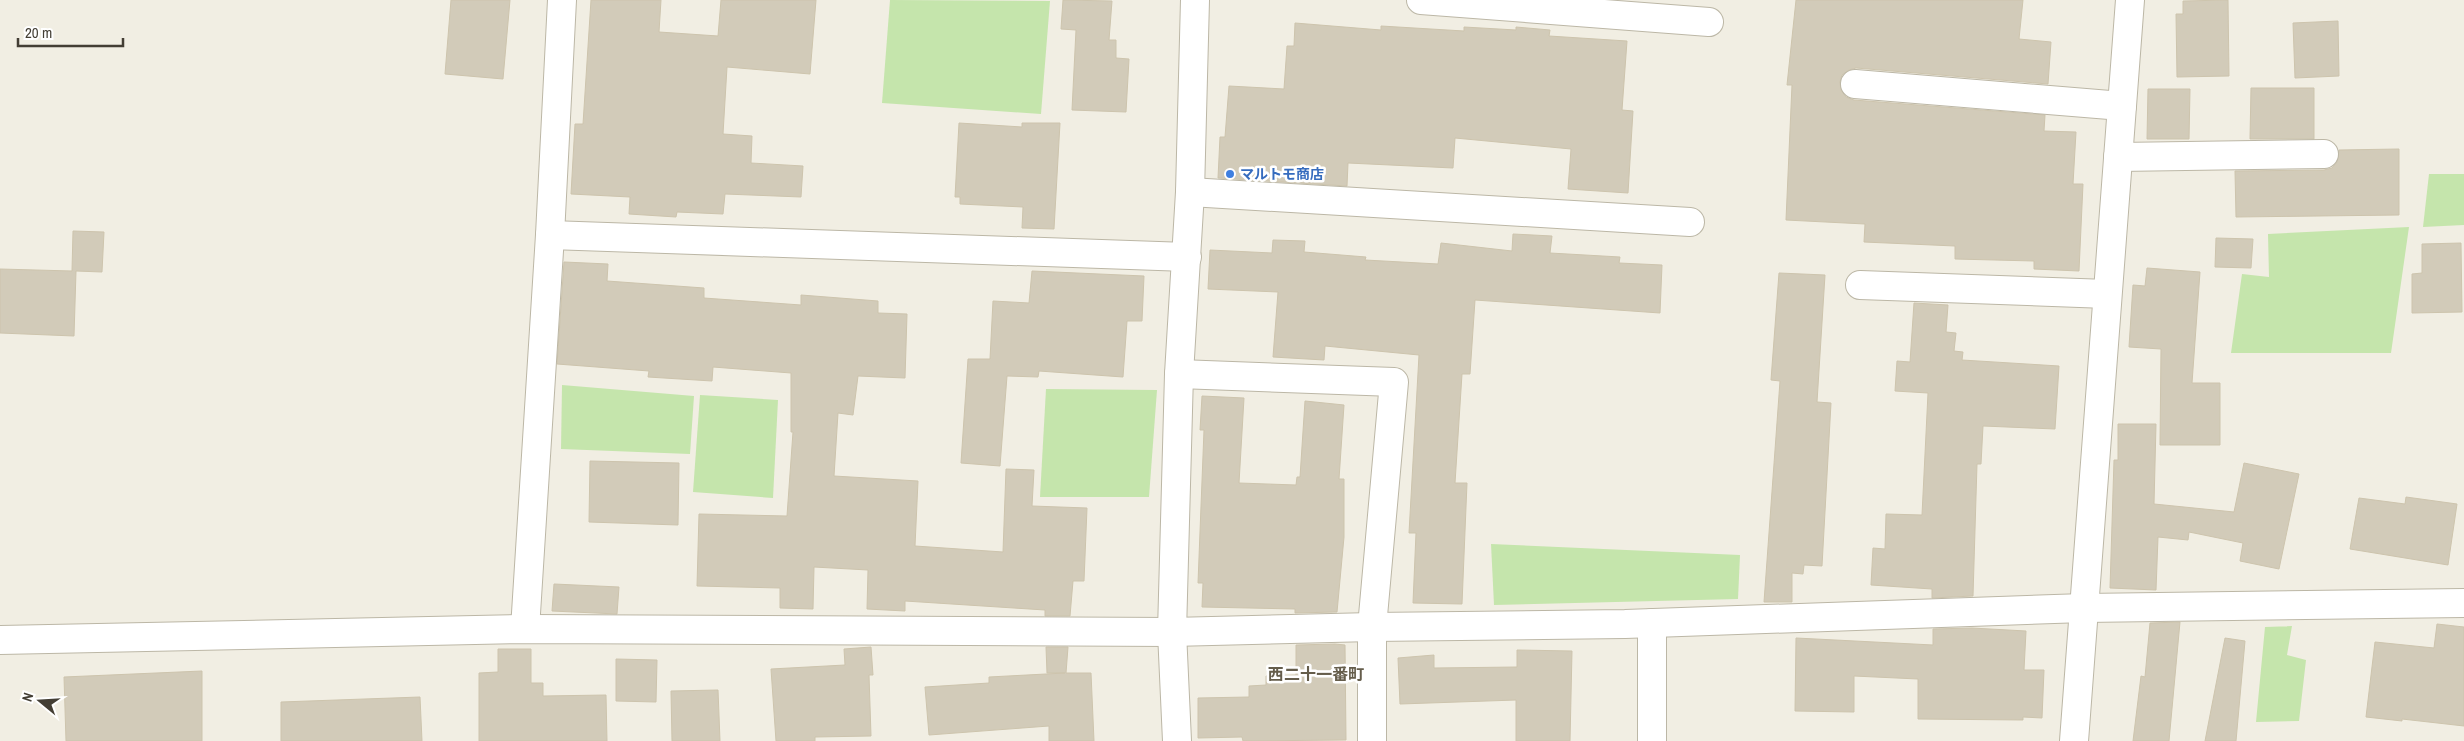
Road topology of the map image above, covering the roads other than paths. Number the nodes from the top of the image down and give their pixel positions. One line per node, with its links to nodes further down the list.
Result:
1 (562, 0): 12 (street)
2 (1195, 0): 10 (street)
3 (1421, 0): 5 (street)
4 (2130, 0): 7 (street)
5 (1708, 22)
6 (1855, 84): 7 (street)
7 (2122, 106): 9 (street)
8 (2324, 154): 9 (street)
9 (2118, 157): 15 (street)
10 (1190, 192): 11 (street); 13 (street)
11 (1690, 222)
12 (550, 235): 13 (street); 21 (street)
13 (1187, 257): 16 (street)
14 (1860, 285): 15 (street)
15 (2107, 294): 18 (street)
16 (1179, 374): 20 (street); 22 (street)
17 (2464, 603): 18 (street)
18 (2084, 608): 19 (street); 27 (street)
19 (1652, 623): 20 (street); 26 (street)
20 (1372, 627): 22 (street); 25 (street)
21 (524, 629): 22 (street); 23 (street)
22 (1172, 632): 24 (street)
23 (0, 640)
24 (1176, 741)
25 (1372, 741)
26 (1652, 741)
27 (2074, 741)

